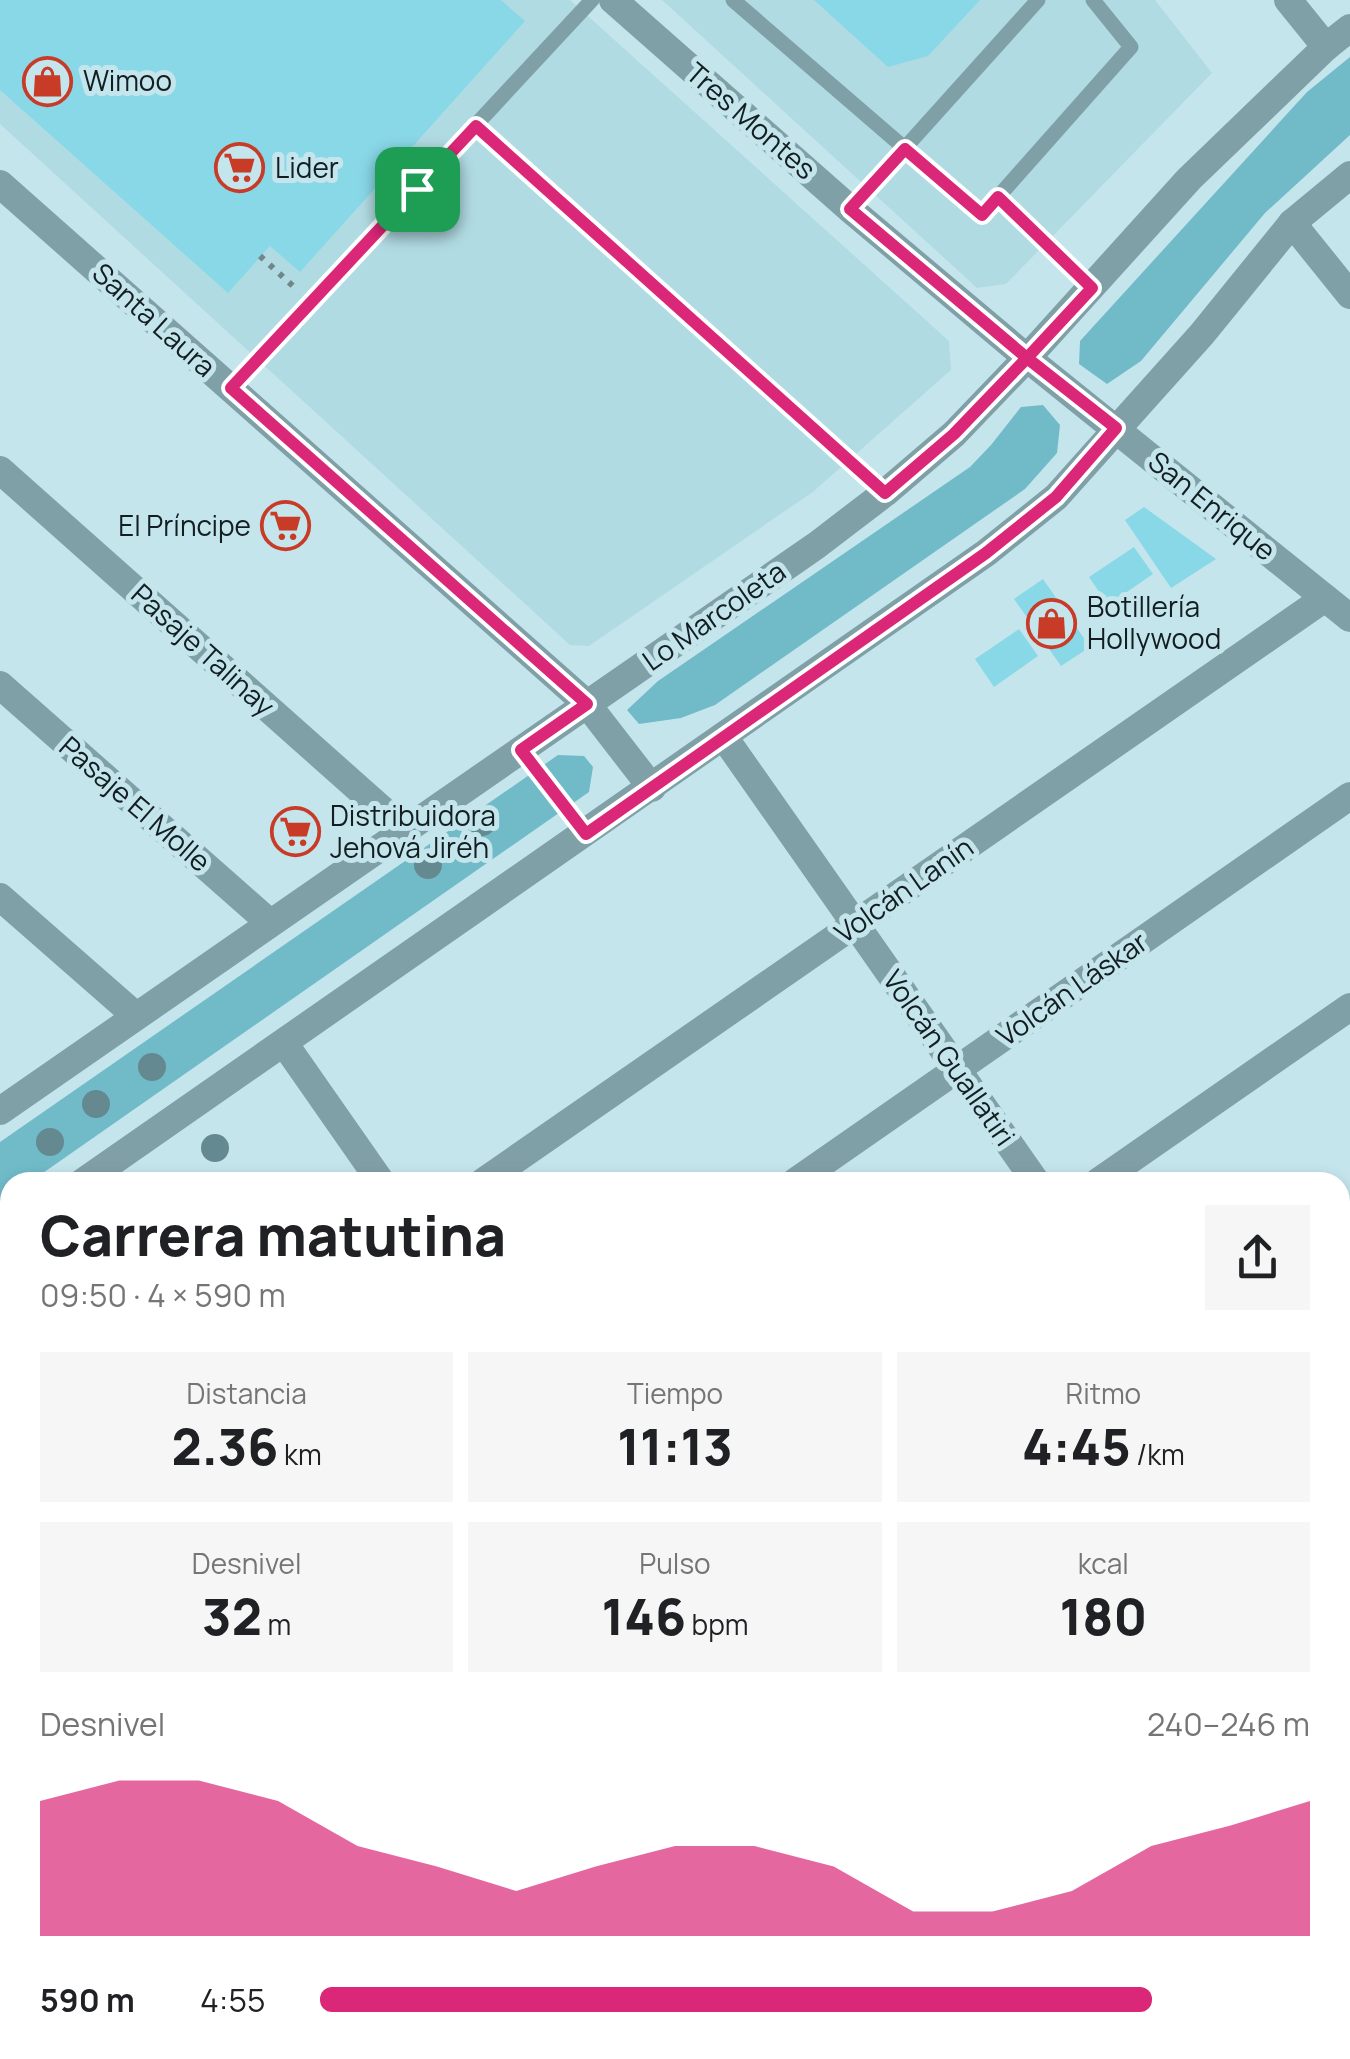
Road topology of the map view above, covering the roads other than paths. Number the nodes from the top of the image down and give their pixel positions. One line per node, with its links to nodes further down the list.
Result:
1 (592, 0): 9 (lane)
2 (733, 0): 10 (lane)
3 (1038, 0): 10 (lane)
4 (1093, 0): 13 (lane)
5 (1288, 0): 8 (street)
6 (625, 4): 14 (street, Tres Montes)
7 (1350, 28): 8 (street, Lo Marcoleta)
8 (1326, 48): 16 (street, Lo Marcoleta)
9 (476, 126): 19 (lane); 22 (lane)
10 (905, 149): 13 (lane); 14 (lane)
11 (1350, 175): 15 (street)
12 (0, 184): 19 (street, Santa Laura)
13 (998, 197): 16 (lane)
14 (850, 209): 18 (street, Tres Montes)
15 (1292, 224): 17 (street); 20 (street)
16 (1092, 288): 18 (street, Lo Marcoleta)
17 (1350, 295)
18 (1027, 358): 20 (street, San Enrique); 22 (street, Lo Marcoleta)
19 (231, 388): 26 (street, Santa Laura)
20 (1116, 428): 23 (street, San Enrique); 27 (street)
21 (0, 470): 30 (street, Pasaje Talinay)
22 (885, 493): 26 (street, Lo Marcoleta)
23 (1325, 598): 24 (street, San Enrique); 33 (street, Volcán Lanín)
24 (1350, 618)
25 (0, 685): 32 (street, Pasaje El Molle)
26 (587, 704): 28 (street, Santa Laura); 30 (street, Lo Marcoleta)
27 (724, 737): 28 (street); 33 (street, Volcán Guallatiri)
28 (652, 788): 36 (street)
29 (1350, 796): 37 (street, Volcán Láskar)
30 (406, 830): 32 (street, Lo Marcoleta)
31 (0, 897): 35 (street)
32 (270, 923): 35 (street, Lo Marcoleta)
33 (854, 924): 37 (street, Volcán Guallatiri); 41 (street, Volcán Lanín)
34 (1350, 1007): 44 (street)
35 (136, 1016): 38 (street, Lo Marcoleta)
36 (284, 1043): 39 (street); 40 (street)
37 (957, 1070): 42 (street, Volcán Láskar); 43 (street, Volcán Guallatiri)
38 (0, 1111)
39 (97, 1172)
40 (374, 1172)
41 (497, 1172)
42 (809, 1172)
43 (1029, 1172)
44 (1112, 1172)

